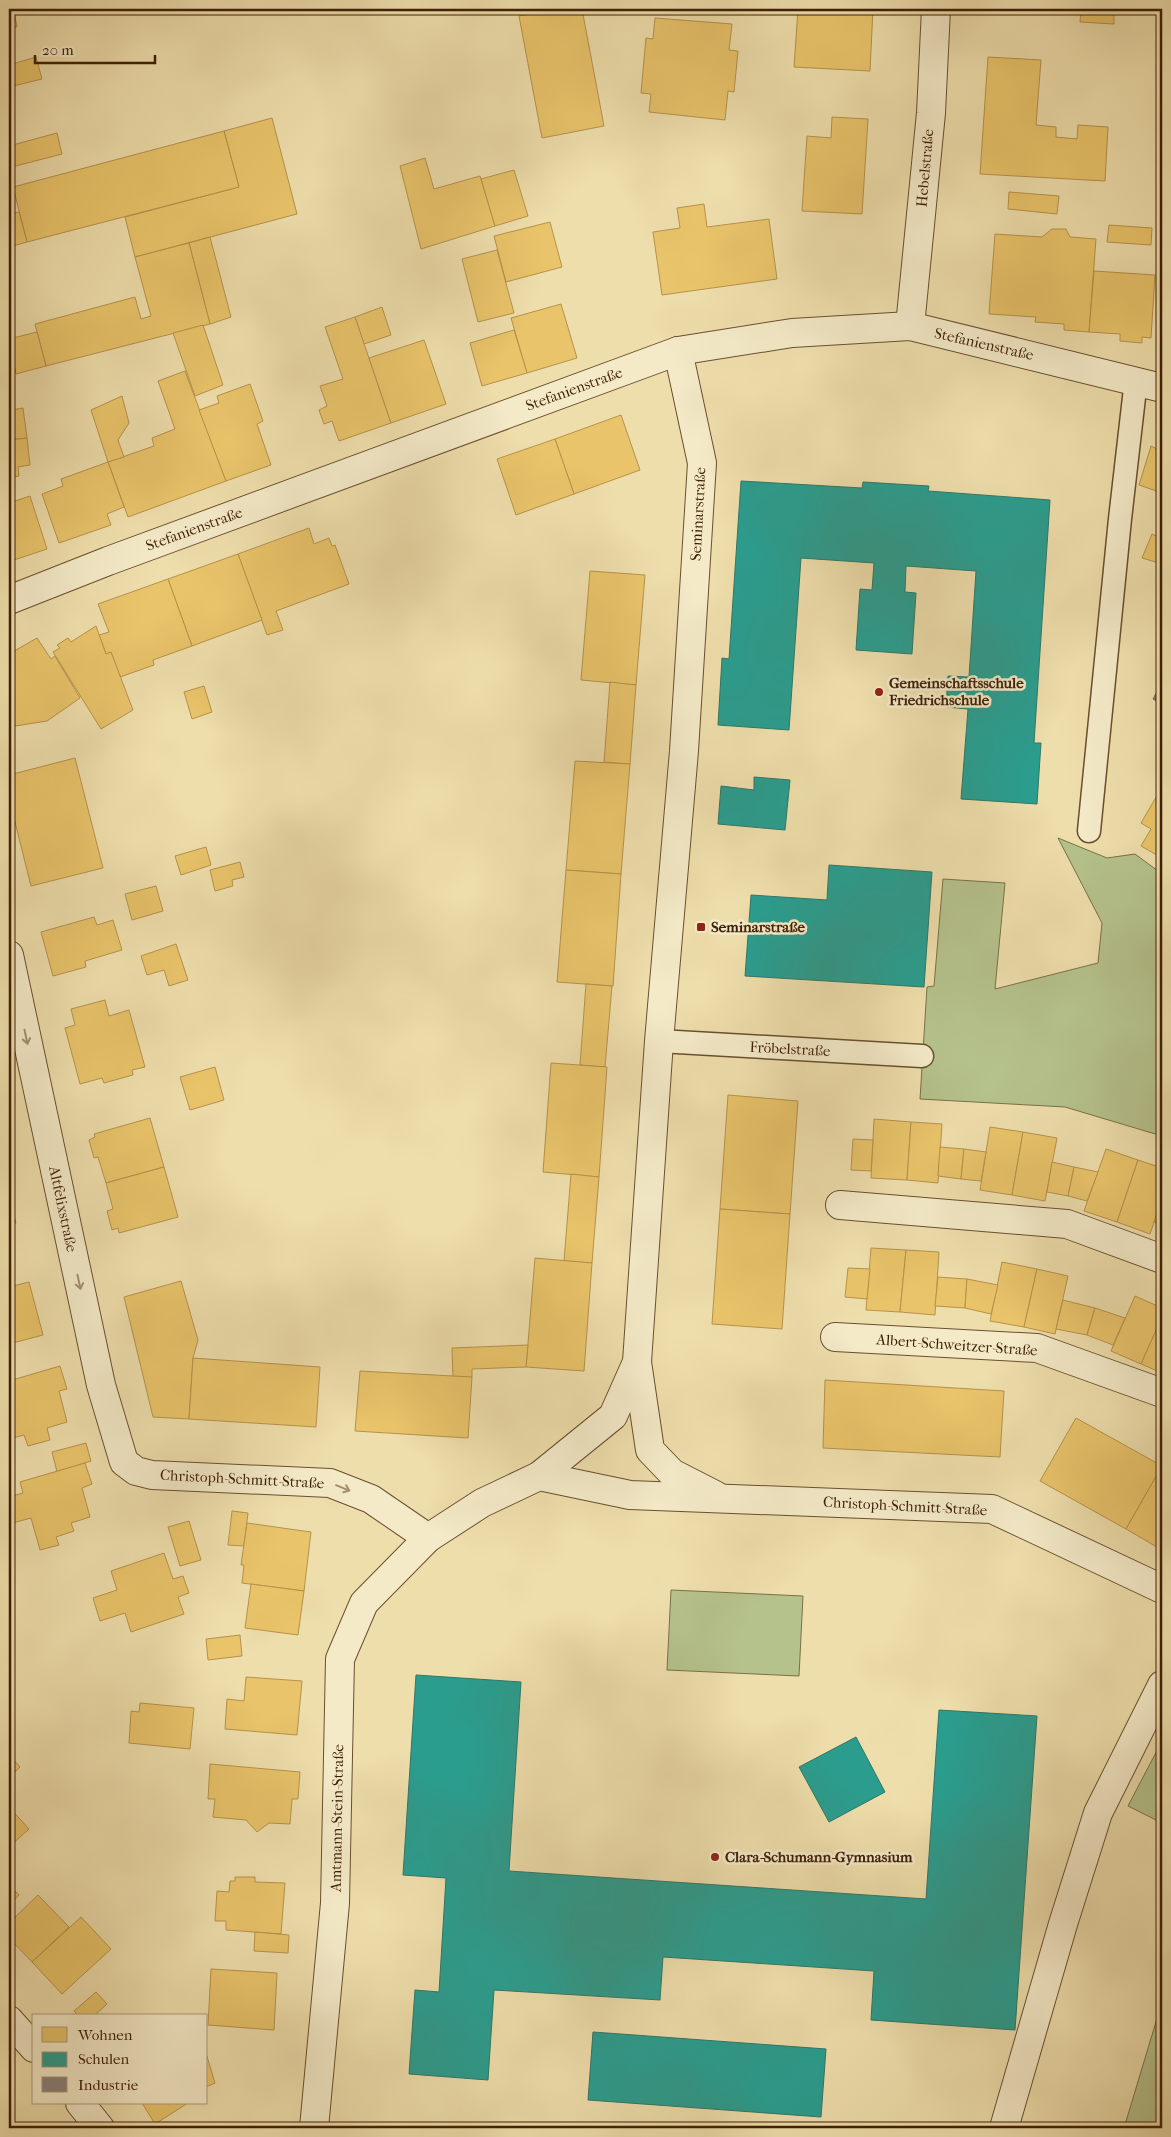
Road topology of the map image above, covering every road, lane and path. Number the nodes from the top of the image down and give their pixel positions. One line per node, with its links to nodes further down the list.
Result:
1 (936, 9): 2 (street, Hebelstraße)
2 (910, 326): 3 (street, Stefanienstraße); 4 (street, Stefanienstraße)
3 (678, 351): 6 (street, Stefanienstraße); 9 (street, Seminarstraße)
4 (1136, 380): 5 (street, Stefanienstraße); 7 (lane)
5 (1162, 388)
6 (9, 600)
7 (1089, 831)
8 (9, 955): 16 (street, Altfelixstraße, one-way to 16)
9 (659, 1041): 10 (lane, Fröbelstraße); 14 (street, Seminarstraße)
10 (922, 1056)
11 (840, 1205): 12 (street)
12 (1162, 1260)
13 (835, 1337): 15 (street, Albert-Schweitzer-Straße)
14 (637, 1362): 17 (street, Seminarstraße); 18 (street, Christoph-Schmitt-Straße)
15 (1162, 1393)
16 (124, 1462): 19 (street, Christoph-Schmitt-Straße, one-way to 19)
17 (539, 1476): 18 (street, Christoph-Schmitt-Straße); 19 (street)
18 (720, 1498): 20 (street, Christoph-Schmitt-Straße)
19 (428, 1538): 26 (street, Amtmann-Stein-Straße)
20 (1162, 1589)
21 (1162, 1685): 27 (street)
22 (9, 2020): 23 (street)
23 (32, 2046)
24 (81, 2104): 25 (street)
25 (100, 2128)
26 (314, 2128)
27 (1004, 2128)

